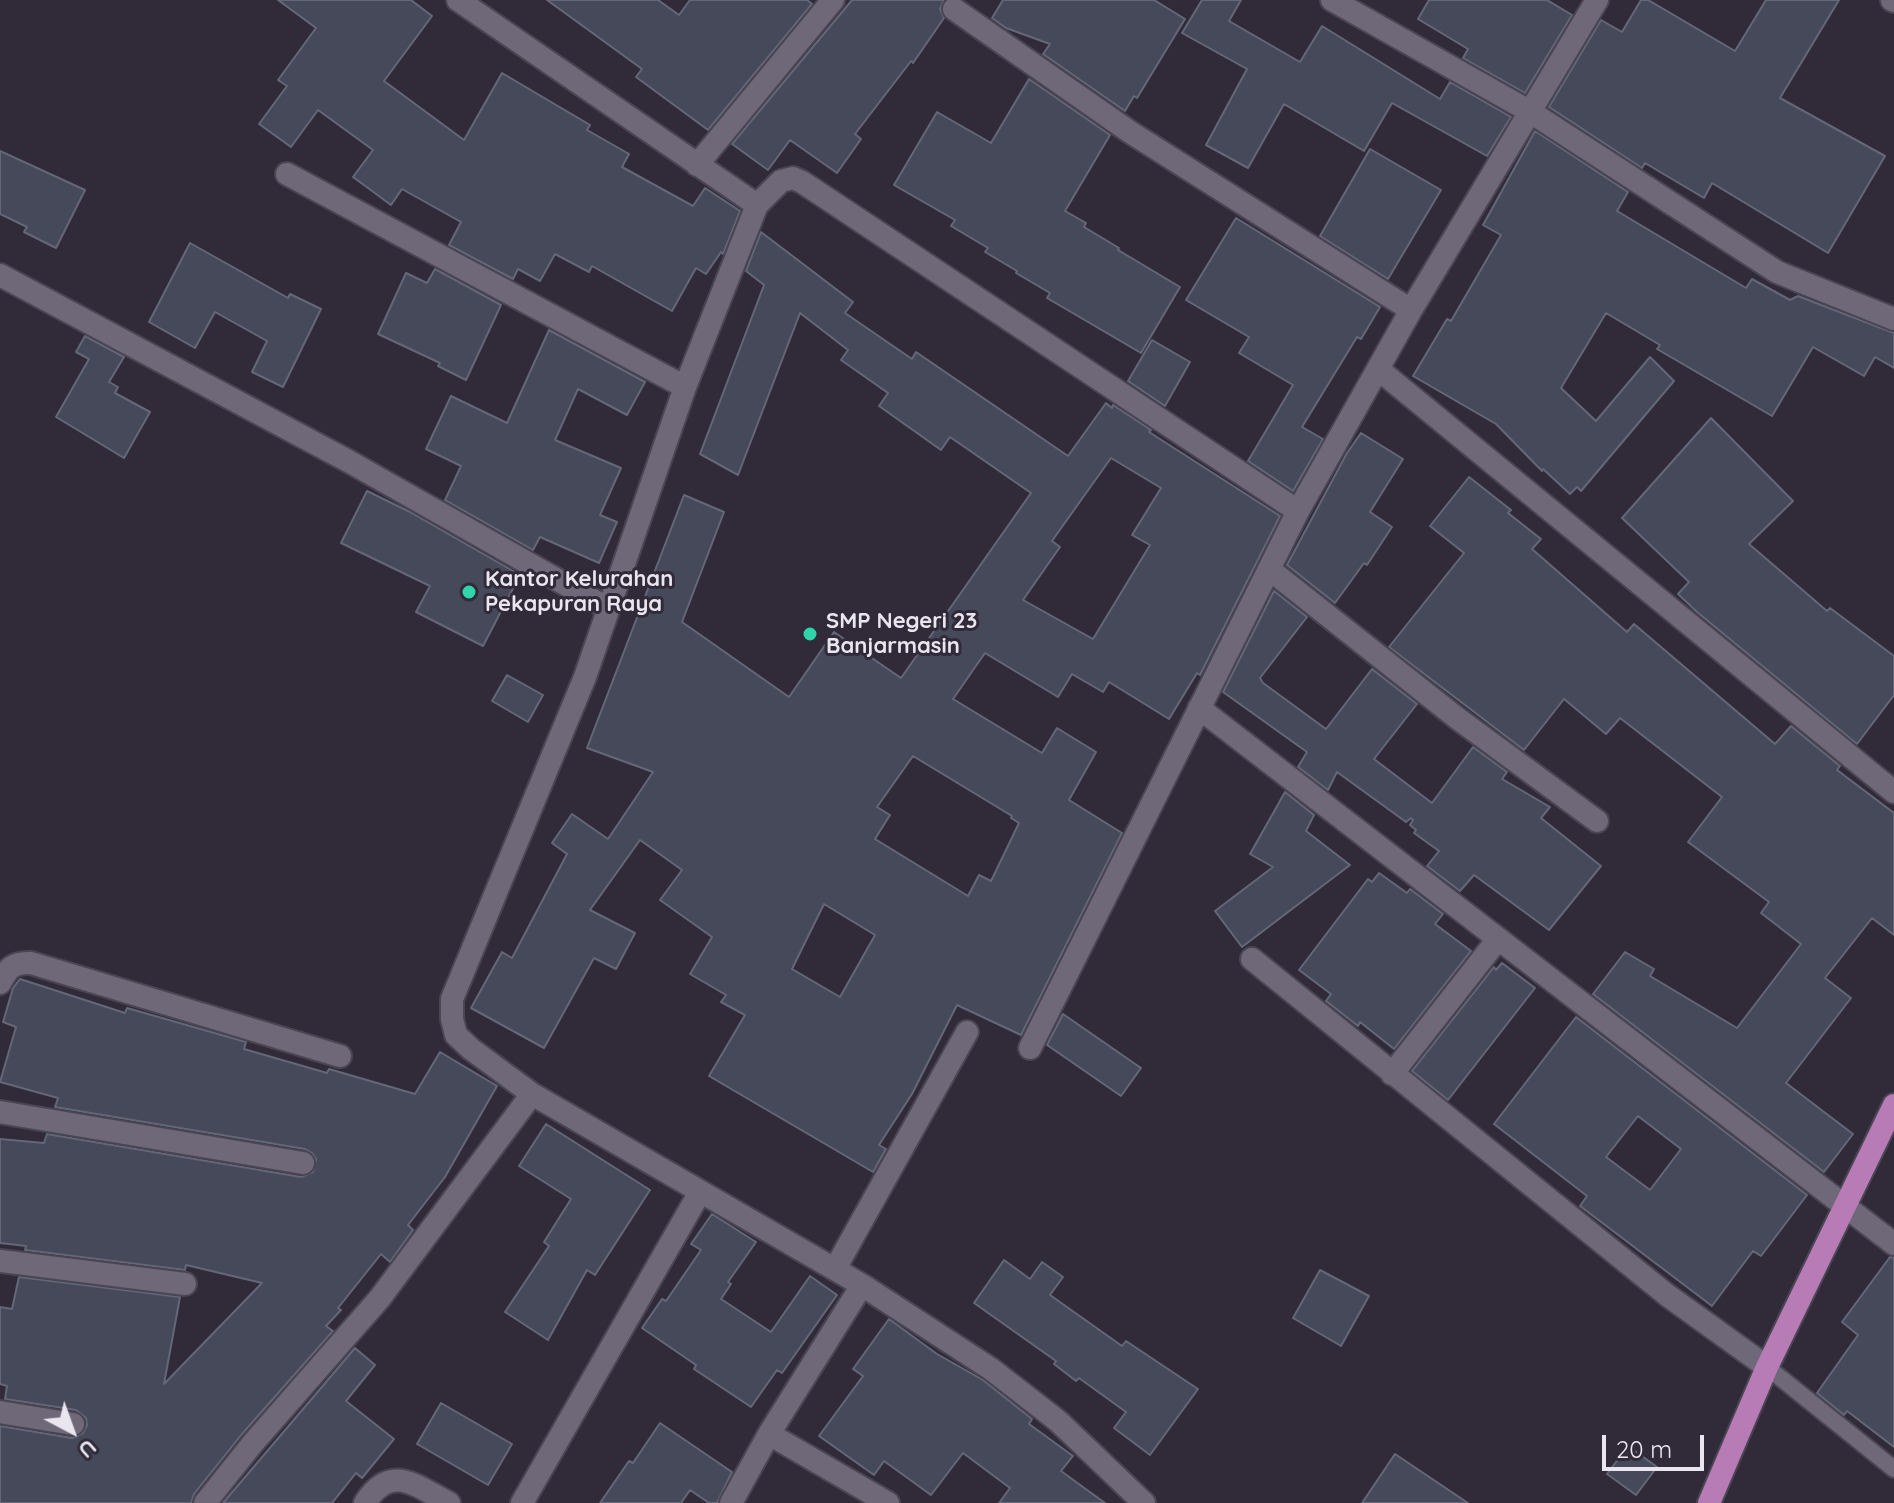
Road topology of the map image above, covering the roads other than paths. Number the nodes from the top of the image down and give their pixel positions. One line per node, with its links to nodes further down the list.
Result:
1 (458, 0): 7 (street)
2 (833, 0): 7 (street)
3 (1332, 0): 6 (street)
4 (1597, 0): 6 (street)
5 (953, 3): 11 (street)
6 (1529, 111): 11 (street); 12 (street)
7 (697, 165): 9 (street)
8 (287, 174): 14 (street)
9 (757, 205): 14 (street); 15 (street)
10 (0, 275): 17 (street)
11 (1411, 310): 13 (street)
12 (1894, 319)
13 (1378, 369): 15 (street); 19 (street)
14 (685, 387): 17 (street)
15 (1298, 511): 16 (street)
16 (1269, 569): 18 (street); 20 (street)
17 (607, 608): 28 (street)
18 (1199, 708): 21 (street); 25 (street)
19 (1894, 792)
20 (1597, 821)
21 (1498, 939): 27 (street); 33 (street)
22 (1252, 959): 27 (street)
23 (0, 983): 26 (street)
24 (967, 1032): 36 (street)
25 (1030, 1048)
26 (340, 1056)
27 (1392, 1074): 39 (street)
28 (532, 1094): 32 (street); 44 (street)
29 (1894, 1105): 33 (main road)
30 (0, 1112): 31 (street)
31 (303, 1163)
32 (700, 1192): 36 (street); 47 (street)
33 (1845, 1206): 34 (street); 39 (main road)
34 (1894, 1244)
35 (0, 1261): 37 (street)
36 (835, 1269): 38 (street)
37 (185, 1284)
38 (862, 1285): 42 (street); 50 (street)
39 (1767, 1367): 43 (lane); 51 (main road)
40 (0, 1412): 41 (street)
41 (73, 1424)
42 (769, 1434): 48 (street); 49 (street)
43 (1894, 1469)
44 (205, 1503)
45 (365, 1503): 46 (street)
46 (449, 1503)
47 (522, 1503)
48 (731, 1503)
49 (888, 1503)
50 (1144, 1503)
51 (1709, 1503)

